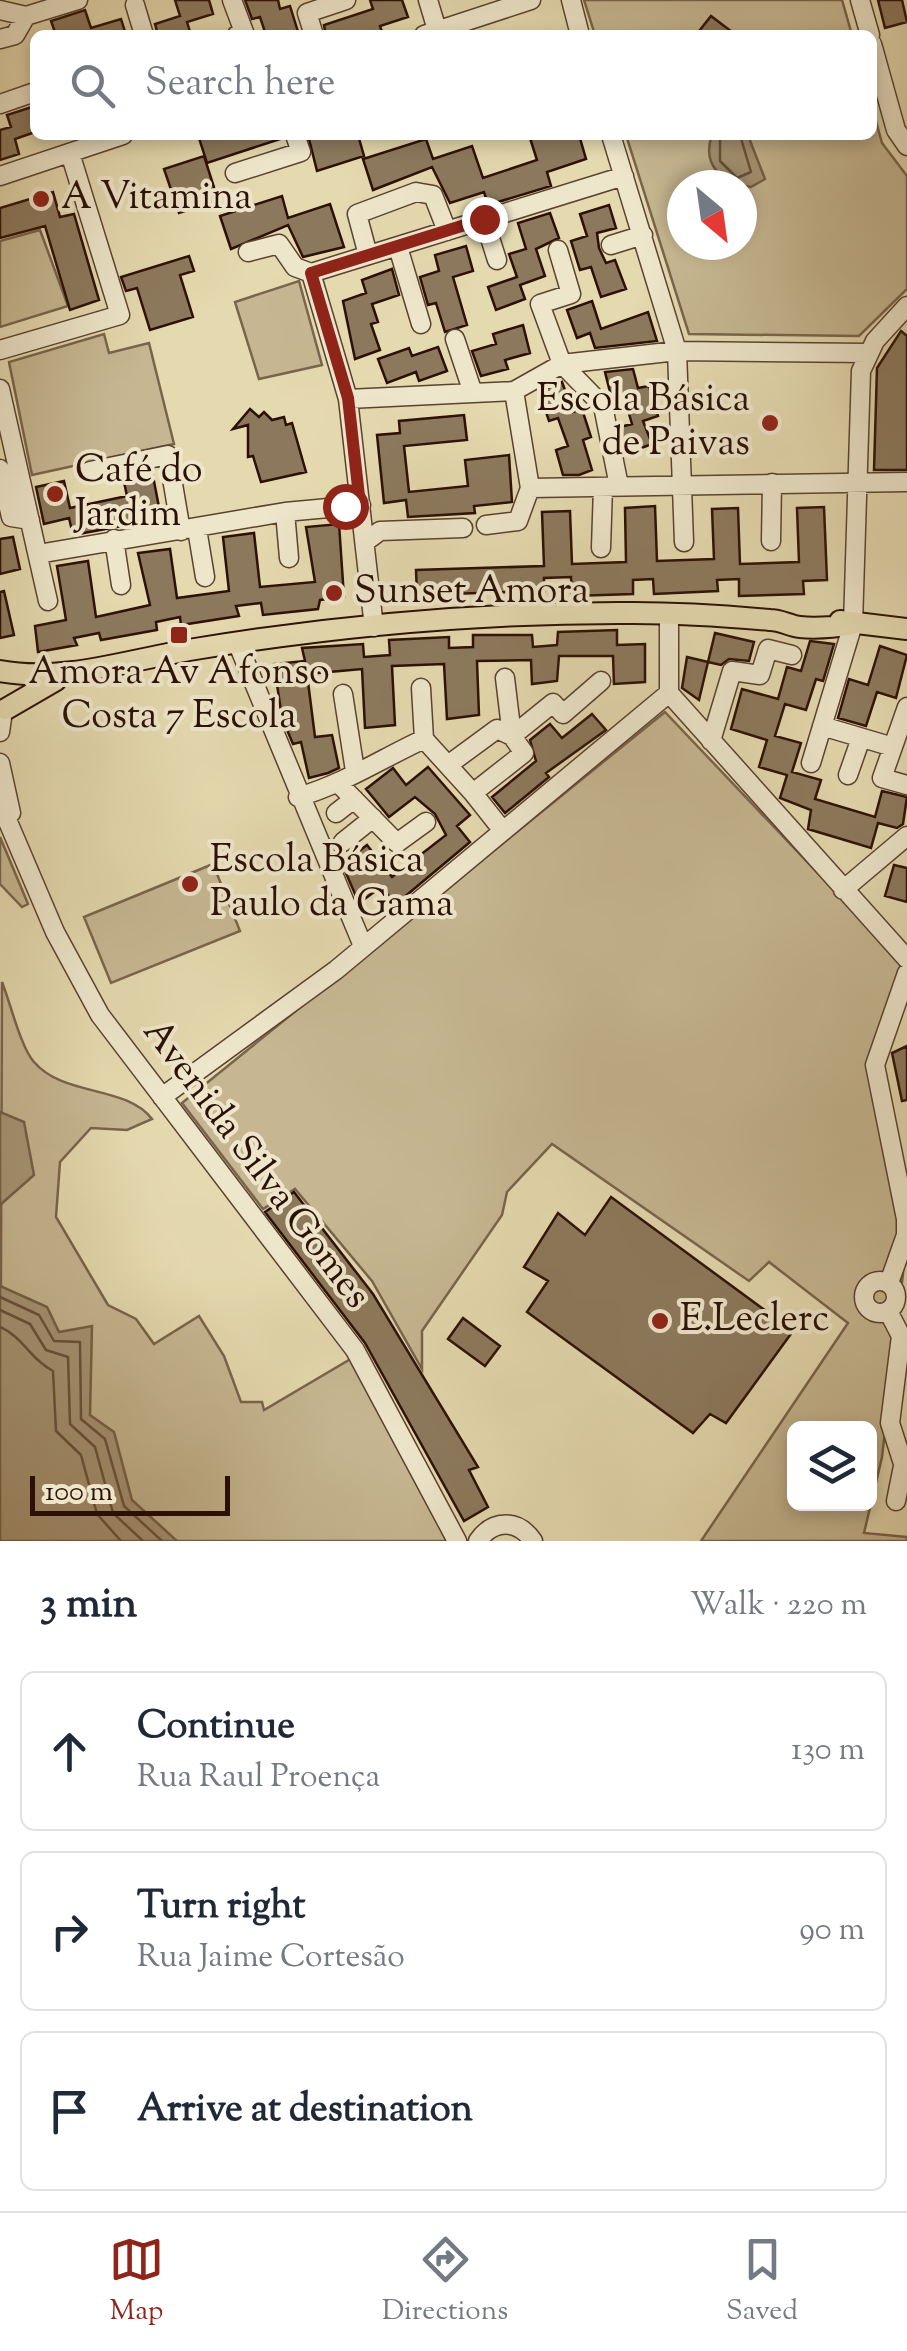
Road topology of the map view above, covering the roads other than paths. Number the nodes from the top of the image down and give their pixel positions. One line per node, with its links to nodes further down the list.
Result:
1 (78, 0): 10 (street)
2 (232, 0): 12 (street)
3 (346, 0): 13 (street)
4 (428, 0): 14 (street)
5 (531, 0): 15 (street)
6 (571, 0): 16 (street)
7 (860, 0): 17 (street)
8 (138, 2): 11 (street)
9 (0, 10): 10 (street)
10 (26, 16): 18 (street)
11 (143, 30)
12 (243, 30)
13 (312, 30)
14 (430, 30)
15 (436, 30)
16 (579, 30)
17 (869, 30)
18 (0, 40)
19 (877, 62): 25 (street)
20 (30, 94): 21 (street)
21 (0, 104)
22 (113, 140): 26 (street)
23 (297, 140): 27 (street)
24 (613, 140): 29 (street)
25 (907, 146)
26 (72, 162): 28 (street); 43 (street)
27 (236, 173)
28 (0, 176)
29 (624, 176): 30 (street); 32 (street)
30 (484, 219): 31 (street); 38 (street)
31 (447, 231): 34 (street); 37 (street)
32 (643, 234): 33 (street); 44 (street)
33 (611, 245)
34 (398, 247): 37 (street); 41 (street)
35 (558, 250): 46 (street)
36 (248, 252): 39 (street)
37 (368, 255): 39 (street)
38 (497, 260)
39 (311, 273): 50 (street)
40 (907, 306): 45 (street)
41 (421, 324)
42 (456, 339): 49 (street)
43 (0, 350)
44 (677, 351): 45 (street); 46 (street); 57 (street)
45 (868, 354): 54 (street)
46 (562, 364): 48 (street); 58 (street)
47 (0, 390): 51 (street)
48 (514, 392): 49 (street); 59 (street)
49 (473, 393): 50 (street)
50 (348, 398): 60 (street)
51 (6, 449): 62 (street)
52 (0, 468): 62 (street)
53 (90, 471): 65 (street)
54 (858, 482): 55 (street); 56 (street); 77 (street)
55 (907, 482)
56 (772, 484): 57 (street); 68 (street)
57 (682, 485): 58 (street); 69 (street)
58 (611, 486): 59 (street); 70 (street)
59 (530, 488): 63 (street)
60 (360, 505): 61 (street); 66 (street)
61 (286, 512): 65 (street); 72 (street)
62 (30, 520): 71 (street)
63 (486, 525)
64 (464, 528): 66 (street)
65 (189, 530): 67 (street); 73 (street)
66 (372, 536): 78 (street)
67 (114, 540): 71 (street); 74 (street)
68 (771, 540)
69 (684, 542)
70 (601, 548)
71 (38, 554): 75 (street)
72 (289, 558)
73 (206, 576)
74 (122, 585)
75 (48, 601)
76 (669, 613): 77 (main road); 78 (main road); 87 (street)
77 (853, 624): 79 (main road); 91 (street)
78 (374, 627): 80 (main road)
79 (907, 629)
80 (237, 642): 82 (main road); 105 (street)
81 (792, 654): 95 (street)
82 (76, 672): 83 (main road); 90 (main road)
83 (0, 673): 90 (main road)
84 (505, 678): 92 (street)
85 (601, 682): 92 (street)
86 (421, 688): 94 (street)
87 (669, 693): 95 (street); 111 (street)
88 (342, 694): 100 (street)
89 (907, 707): 96 (street)
90 (2, 720)
91 (822, 726): 93 (street); 98 (street)
92 (512, 736): 99 (street); 104 (street)
93 (861, 738): 96 (street); 101 (street)
94 (424, 739): 99 (street); 100 (street)
95 (711, 741): 115 (street)
96 (893, 747): 102 (street)
97 (0, 763): 113 (street)
98 (811, 763)
99 (448, 765): 104 (street)
100 (355, 771): 103 (street)
101 (848, 775)
102 (907, 784)
103 (340, 785): 105 (street); 106 (street)
104 (474, 793): 111 (street)
105 (298, 797): 116 (street)
106 (354, 799): 108 (street); 109 (street)
107 (0, 803): 113 (street)
108 (336, 813)
109 (372, 818): 110 (street); 114 (street)
110 (426, 822)
111 (503, 831): 116 (street)
112 (907, 836): 115 (street)
113 (18, 842): 119 (street, Avenida Silva Gomes)
114 (343, 842)
115 (843, 890): 117 (street)
116 (364, 946): 119 (street)
117 (907, 959)
118 (907, 973): 120 (street)
119 (162, 1098): 124 (street, Avenida Silva Gomes)
120 (889, 1283): 121 (street); 121 (street)
121 (888, 1311): 122 (street)
122 (905, 1471): 123 (street)
123 (896, 1501)
124 (452, 1533): 125 (street)
125 (480, 1537): 126 (street)
126 (533, 1541)

